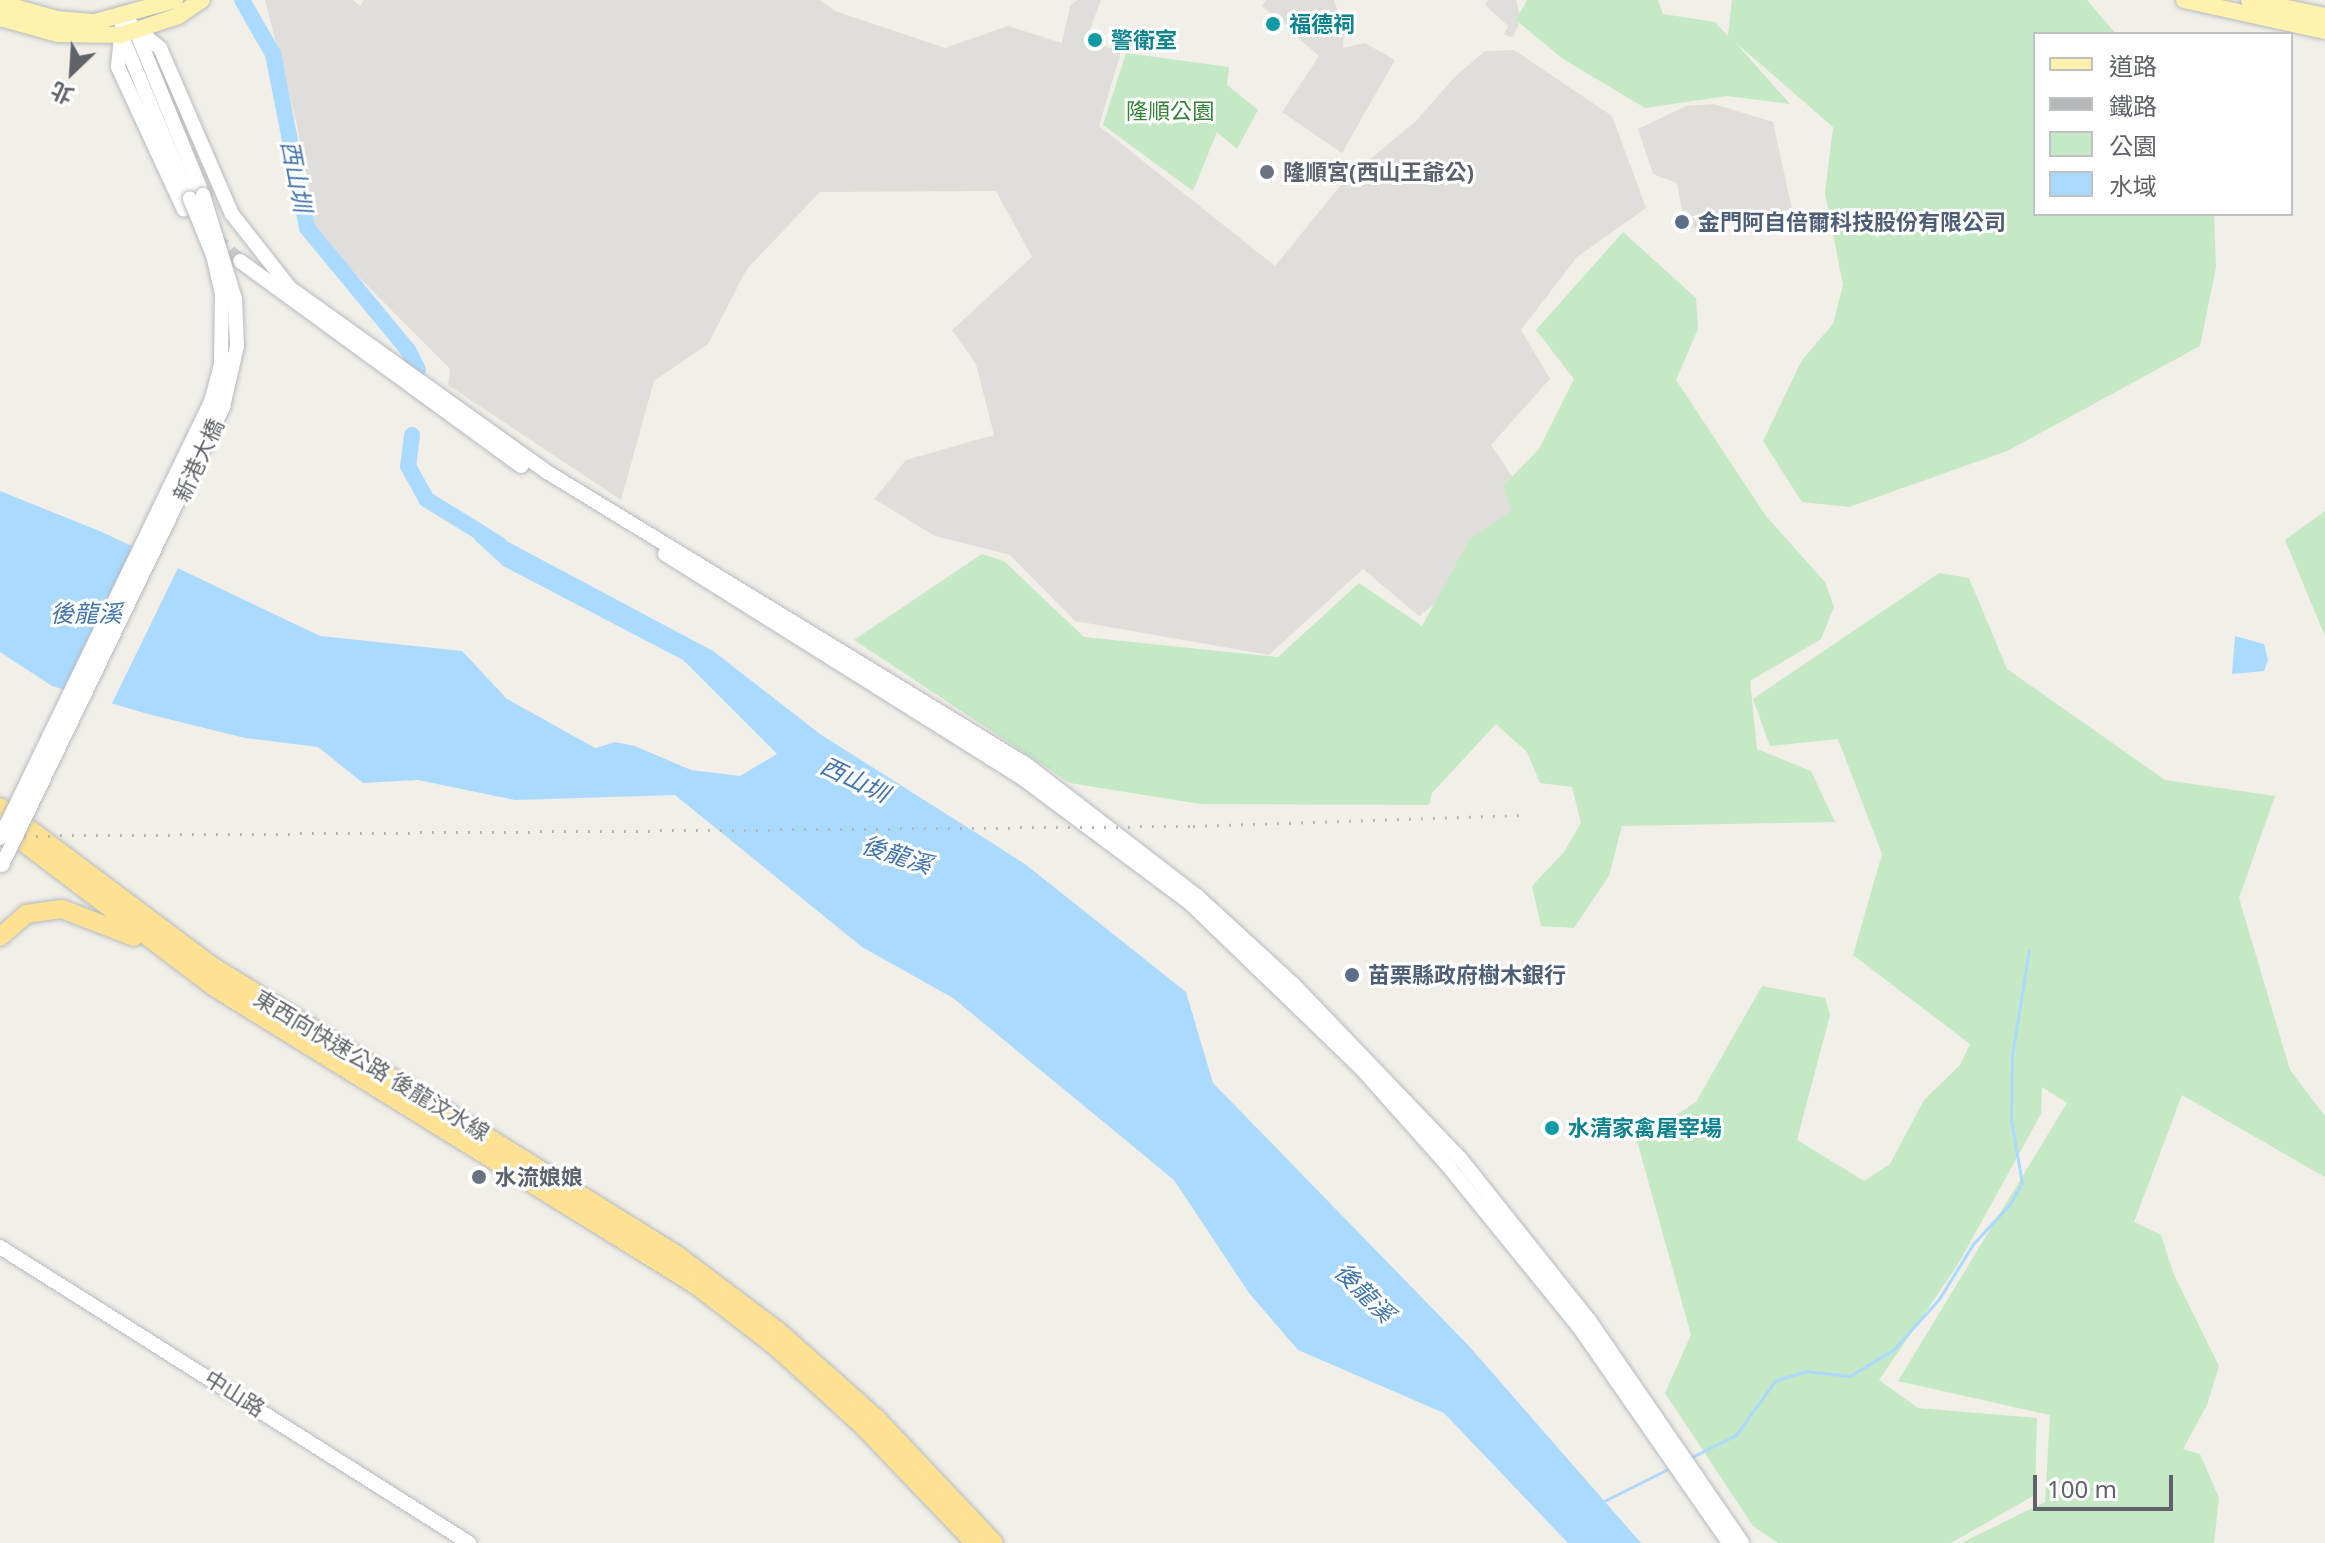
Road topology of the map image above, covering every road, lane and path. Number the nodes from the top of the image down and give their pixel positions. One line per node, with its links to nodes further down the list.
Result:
1 (175, 0): 8 (main road)
2 (202, 0): 10 (main road)
3 (2184, 0): 9 (main road)
4 (2249, 0): 6 (main road)
5 (0, 3): 8 (main road)
6 (2325, 16)
7 (0, 18): 10 (main road)
8 (123, 18): 10 (street)
9 (2325, 31)
10 (129, 33): 11 (street, 新港大橋); 24 (street)
11 (192, 201): 15 (street, 新港大橋, bridge); 16 (street, 新港大橋, bridge)
12 (240, 261): 23 (street)
13 (0, 807): 22 (highway, 東西向快速公路 後龍汶水線)
14 (0, 824): 18 (highway, 東西向快速公路 後龍汶水線)
15 (0, 838)
16 (1, 867)
17 (0, 937): 18 (highway)
18 (160, 947): 21 (highway, 東西向快速公路 後龍汶水線)
19 (0, 1247): 20 (street, 中山路)
20 (469, 1543)
21 (975, 1543)
22 (994, 1543)
23 (1729, 1543)
24 (1742, 1543)

